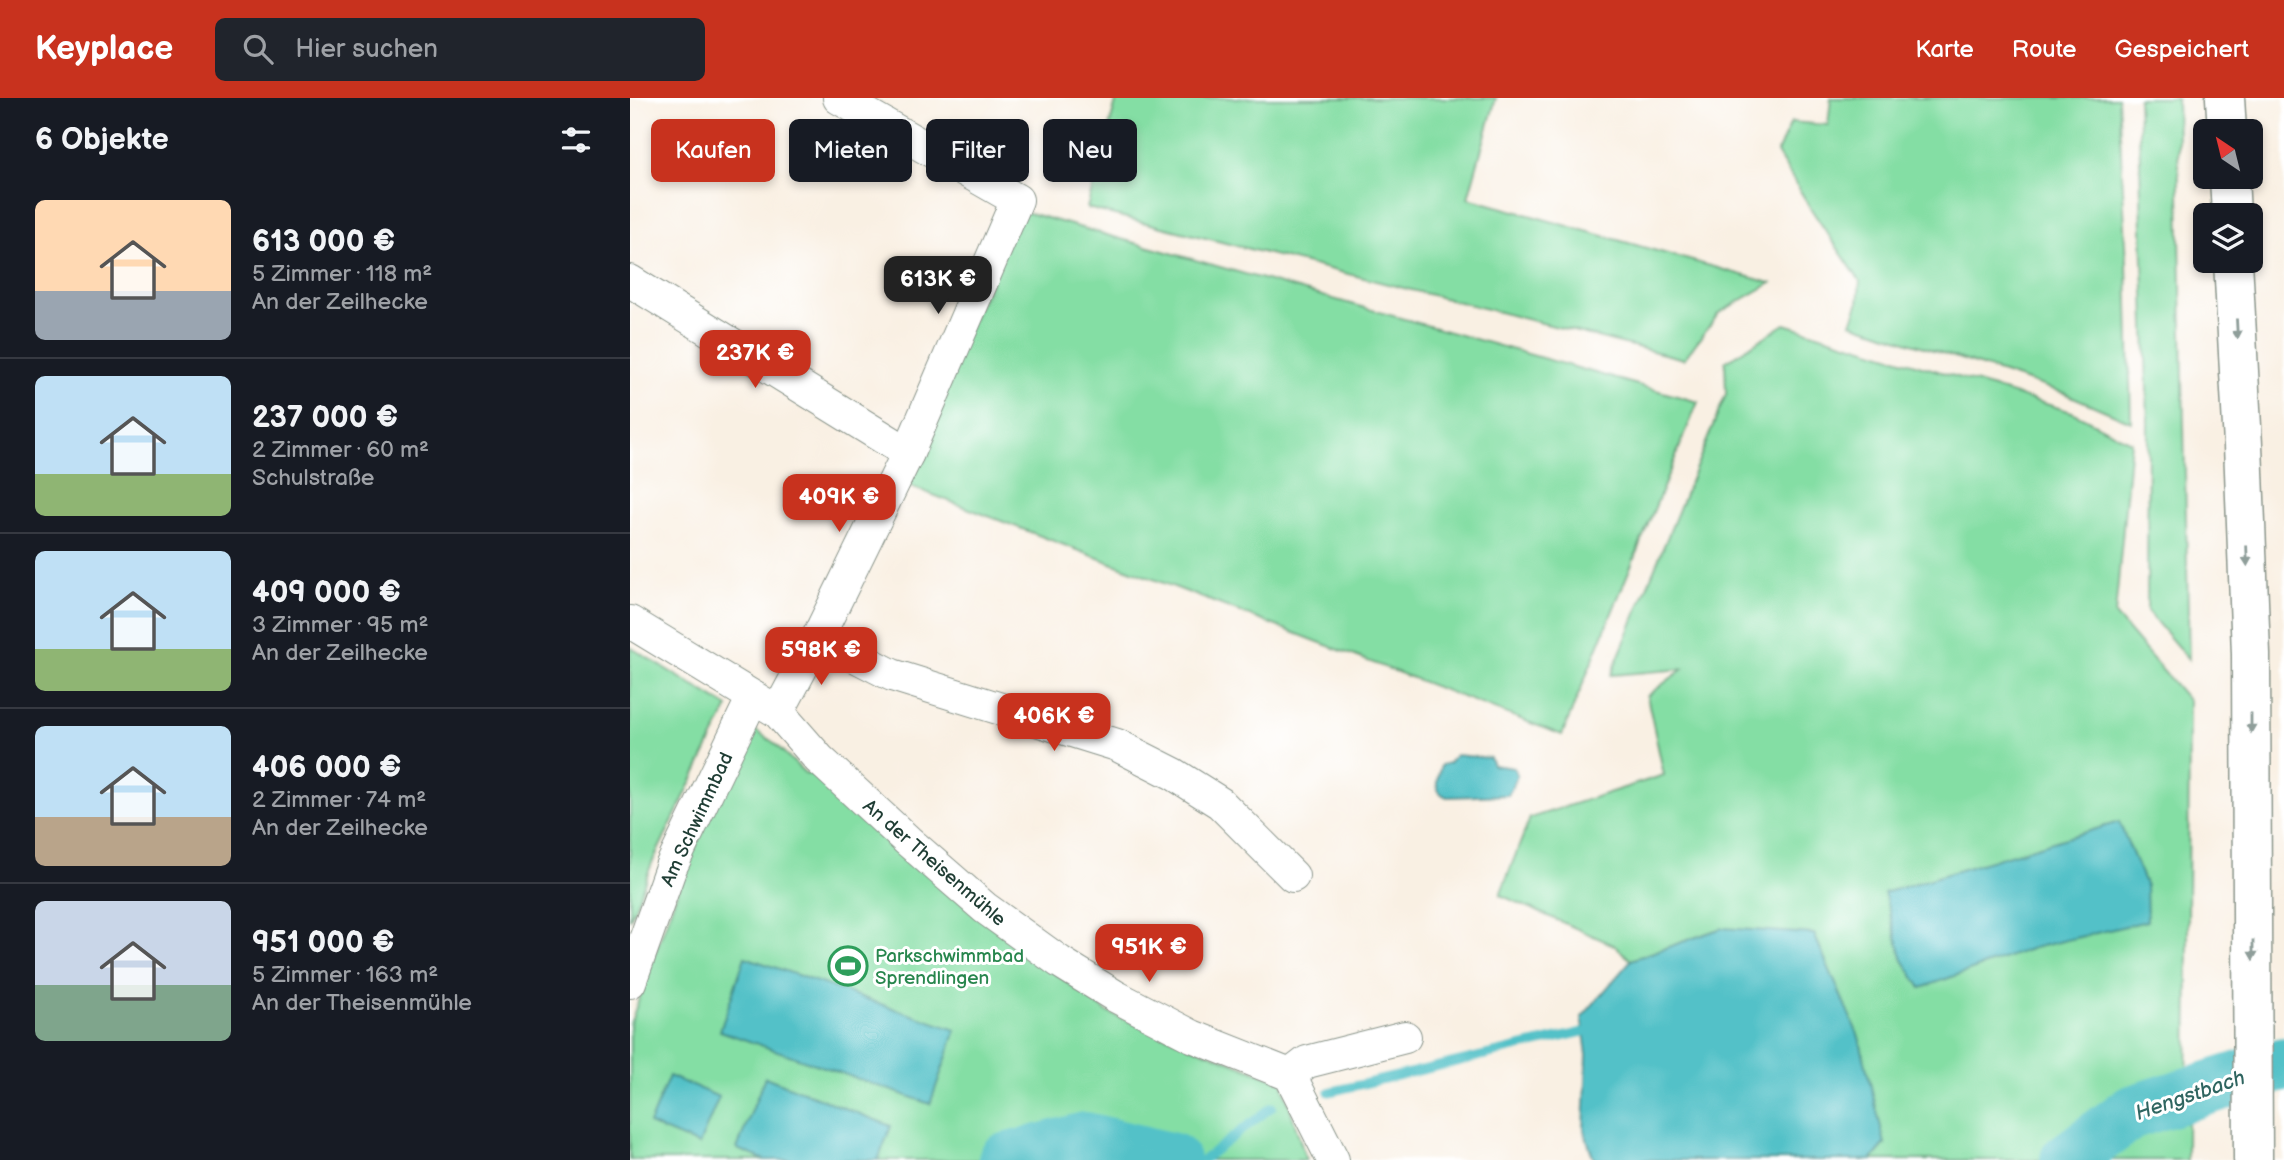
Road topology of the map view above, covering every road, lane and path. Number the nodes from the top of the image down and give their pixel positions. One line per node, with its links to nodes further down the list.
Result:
1 (839, 98): 6 (street, Am Schwimmbad)
2 (2225, 98): 3 (highway)
3 (2226, 119)
4 (2234, 273): 15 (highway, one-way to 15)
5 (630, 281): 6 (street)
6 (908, 453): 8 (street, Am Schwimmbad)
7 (630, 622): 9 (street, An der Theisenmühle)
8 (818, 638): 9 (street, Am Schwimmbad); 10 (street)
9 (766, 705): 11 (street, Am Schwimmbad); 13 (street, An der Theisenmühle)
10 (1293, 876)
11 (630, 982)
12 (1405, 1037): 13 (street)
13 (1290, 1075): 14 (street)
14 (1333, 1160)
15 (2253, 1160)

